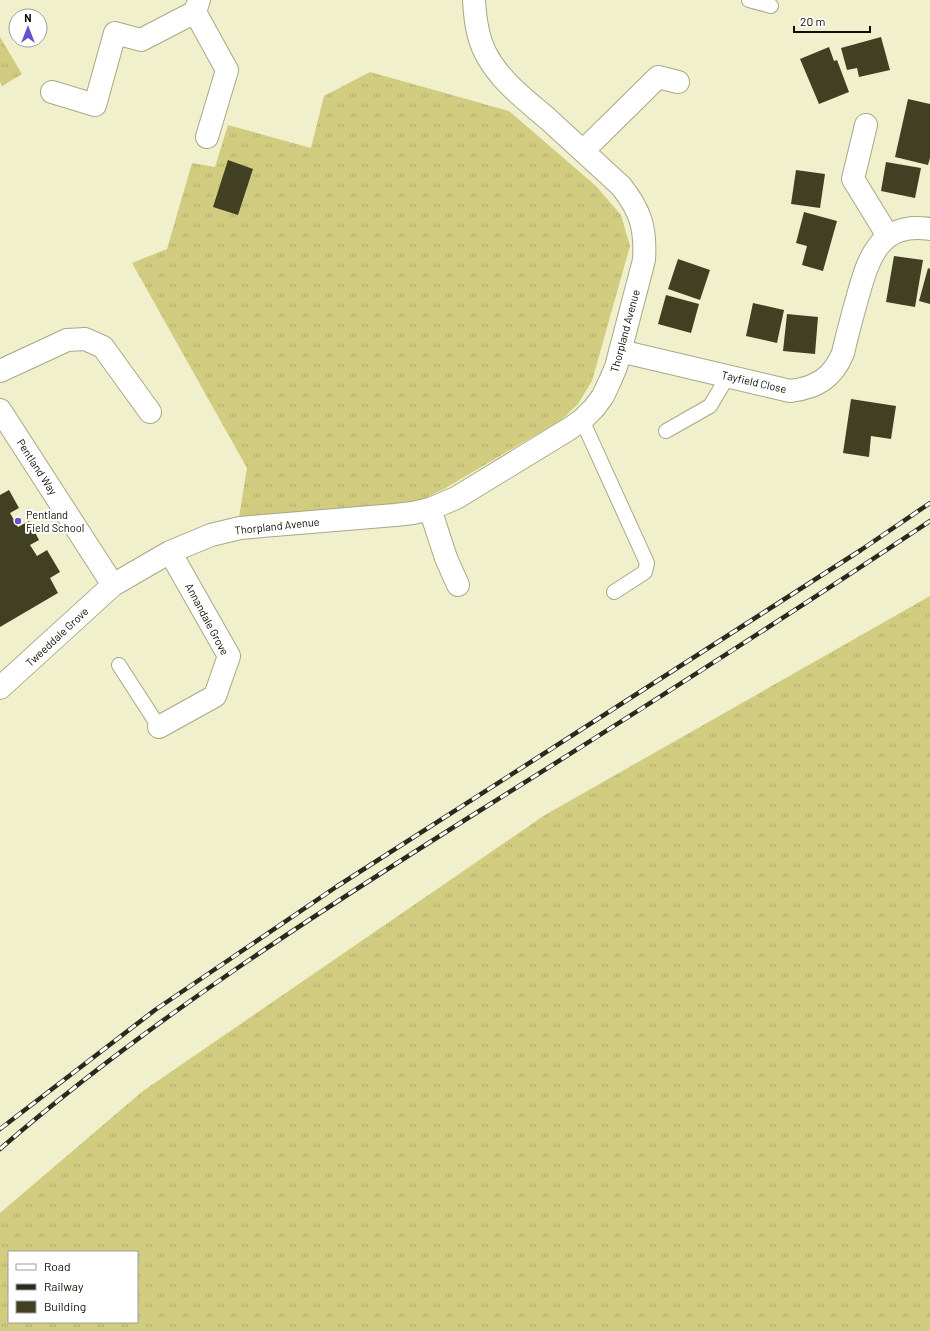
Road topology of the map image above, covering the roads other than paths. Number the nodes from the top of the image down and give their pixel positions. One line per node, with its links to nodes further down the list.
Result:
1 (474, 0): 9 (street, Thorpland Avenue)
2 (749, 0): 4 (lane)
3 (197, 6): 6 (street); 8 (street)
4 (771, 6)
5 (678, 82): 9 (street)
6 (52, 92)
7 (866, 125): 11 (street)
8 (206, 137)
9 (583, 151): 12 (street, Thorpland Avenue)
10 (930, 229): 11 (street, Tayfield Close)
11 (888, 236): 14 (street, Tayfield Close)
12 (620, 351): 14 (street, Tayfield Close); 17 (street, Thorpland Avenue)
13 (0, 371): 16 (street)
14 (728, 376): 18 (lane)
15 (0, 410): 21 (street, Pentland Way)
16 (150, 412)
17 (582, 420): 19 (street, Thorpland Avenue); 23 (lane)
18 (666, 431)
19 (430, 509): 20 (street, Thorpland Avenue); 22 (street)
20 (170, 552): 21 (street, Thorpland Avenue); 26 (street, Annandale Grove)
21 (113, 586): 25 (street, Tweeddale Grove)
22 (458, 586)
23 (614, 592)
24 (119, 665): 26 (lane)
25 (0, 688)
26 (159, 727)

